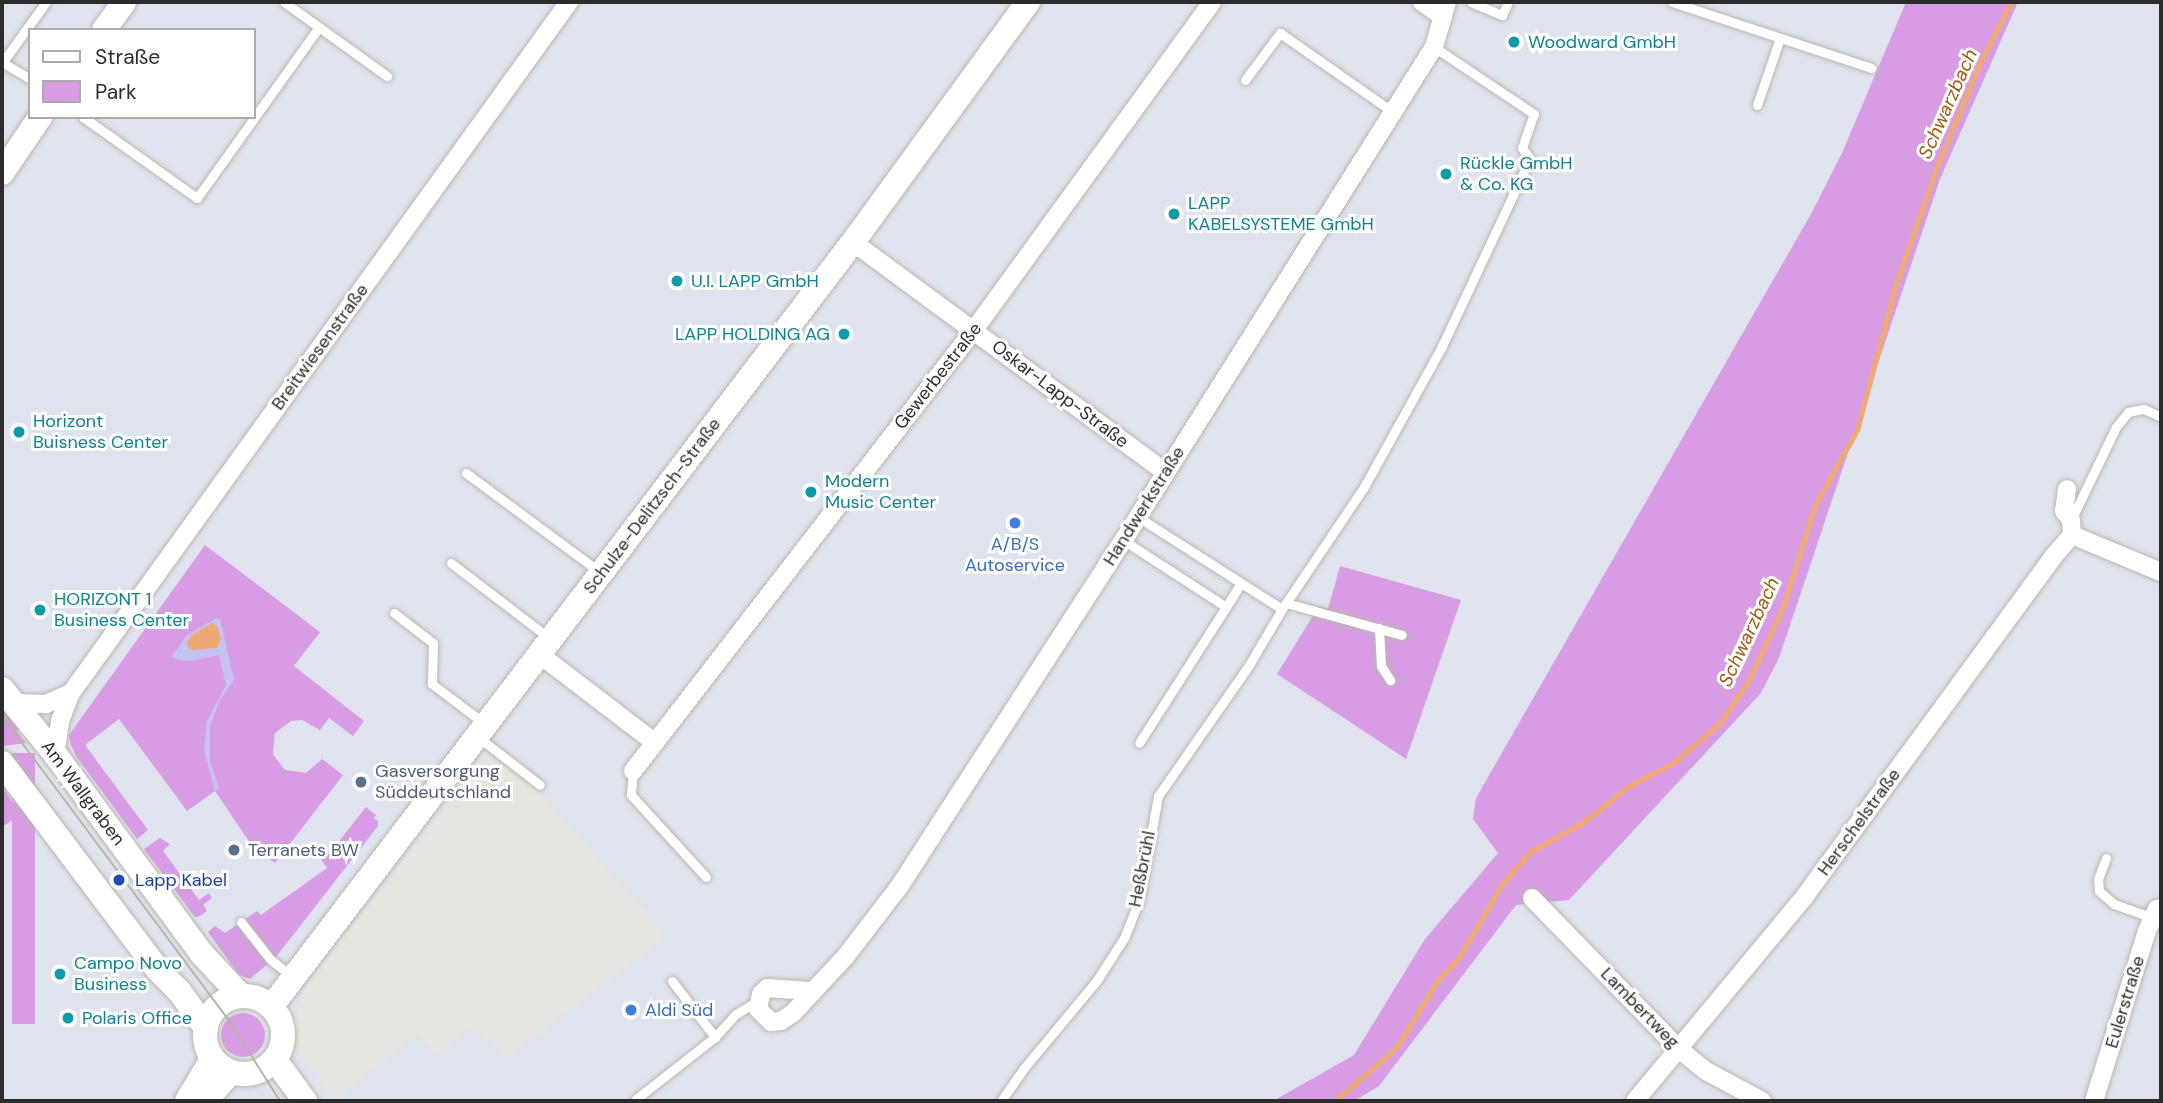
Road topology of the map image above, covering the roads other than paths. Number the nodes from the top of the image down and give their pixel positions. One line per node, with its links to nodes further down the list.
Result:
1 (46, 2): 16 (lane)
2 (124, 2): 13 (street)
3 (284, 2): 12 (lane)
4 (569, 2): 48 (street, Breitwiesenstraße)
5 (1028, 2): 28 (street, Schulze-Delitzsch-Straße)
6 (1212, 2): 29 (street, Gewerbestraße)
7 (1422, 2): 11 (street)
8 (1471, 2): 9 (lane)
9 (1508, 2)
10 (1672, 2): 14 (lane)
11 (1445, 9): 15 (street, Handwerkstraße)
12 (319, 27): 18 (lane); 23 (lane)
13 (105, 28)
14 (1780, 38): 17 (lane); 21 (lane)
15 (1434, 47): 22 (street, Handwerkstraße); 41 (lane, Heßbrühl)
16 (2, 62): 19 (lane)
17 (1871, 68)
18 (387, 76)
19 (28, 78)
20 (1245, 80): 22 (lane)
21 (1757, 105)
22 (1393, 112): 31 (street, Handwerkstraße)
23 (256, 115)
24 (39, 119): 27 (street)
25 (86, 119): 26 (lane)
26 (253, 119)
27 (3, 168)
28 (853, 243): 29 (street, Oskar-Lapp-Straße); 39 (street, Schulze-Delitzsch-Straße)
29 (974, 330): 31 (street, Oskar-Lapp-Straße); 51 (street, Gewerbestraße)
30 (2161, 417): 35 (lane)
31 (1165, 472): 34 (street, Handwerkstraße)
32 (466, 473): 39 (lane)
33 (2067, 489): 35 (street)
34 (1138, 517): 36 (street, Handwerkstraße); 40 (lane)
35 (2072, 528): 38 (street); 70 (street, Herschelstraße)
36 (1123, 540): 42 (lane); 64 (street, Handwerkstraße)
37 (451, 563): 46 (lane)
38 (2161, 572)
39 (601, 573): 46 (street, Schulze-Delitzsch-Straße)
40 (1241, 583): 41 (lane); 42 (lane)
41 (1284, 606): 44 (lane); 77 (lane, Heßbrühl)
42 (1226, 607): 52 (lane)
43 (394, 613): 50 (lane)
44 (1379, 628): 45 (lane); 47 (lane)
45 (1402, 635)
46 (545, 647): 50 (street, Schulze-Delitzsch-Straße); 51 (street)
47 (1390, 680)
48 (71, 693): 49 (street); 53 (street, Breitwiesenstraße)
49 (8, 696): 53 (street, Am Wallgraben)
50 (481, 730): 56 (lane); 62 (street, Schulze-Delitzsch-Straße)
51 (654, 742): 55 (street, Gewerbestraße)
52 (1139, 743)
53 (55, 754): 65 (street, Am Wallgraben)
54 (2, 763): 68 (street)
55 (632, 771): 58 (lane)
56 (540, 785)
57 (2106, 858): 60 (lane)
58 (706, 877)
59 (1532, 898): 70 (street, Lambertweg)
60 (2157, 913): 80 (street, Eulerstraße)
61 (241, 922): 62 (lane)
62 (293, 978): 67 (street, Schulze-Delitzsch-Straße)
63 (672, 981): 69 (lane)
64 (810, 992): 66 (street); 66 (street, Handwerkstraße)
65 (241, 996): 67 (street, Am Wallgraben); 68 (street)
66 (758, 1001): 69 (lane)
67 (271, 1007): 71 (street)
68 (206, 1028): 72 (street)
69 (715, 1037): 73 (lane)
70 (1680, 1049): 78 (street, Herschelstraße); 79 (street, Lambertweg)
71 (275, 1060): 72 (street); 76 (street)
72 (221, 1066): 74 (street); 75 (street)
73 (636, 1099)
74 (187, 1101)
75 (205, 1101)
76 (305, 1101)
77 (1001, 1101)
78 (1635, 1101)
79 (1762, 1101)
80 (2094, 1101)

